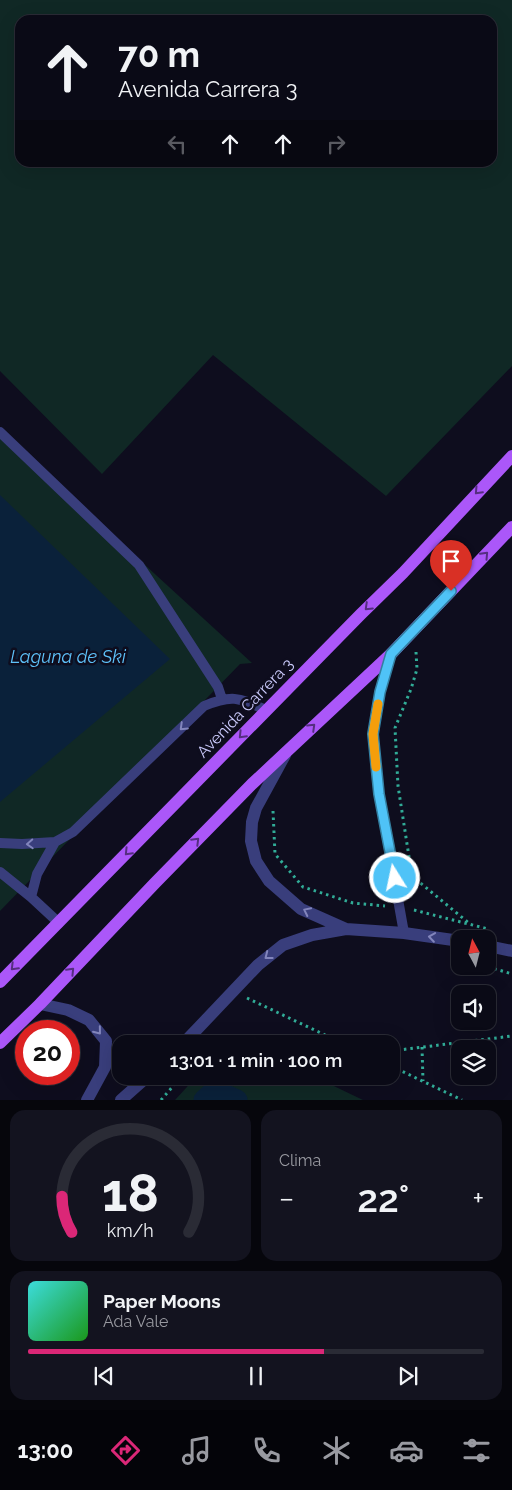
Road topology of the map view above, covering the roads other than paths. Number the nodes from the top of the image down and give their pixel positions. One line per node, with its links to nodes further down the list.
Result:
1 (0, 432): 5 (lane)
2 (512, 456): 6 (main road, Avenida Carrera 3, one-way to 6)
3 (512, 526): 4 (main road, one-way to 3)
4 (391, 654): 7 (main road, one-way to 4); 14 (lane)
5 (222, 699): 6 (lane); 8 (lane, one-way to 8)
6 (266, 710): 12 (main road, Avenida Carrera 3, one-way to 12)
7 (288, 750): 13 (street, one-way to 7); 19 (main road, one-way to 7)
8 (55, 842): 9 (lane, one-way to 9); 11 (lane)
9 (0, 843)
10 (0, 872): 11 (lane)
11 (31, 897): 12 (lane)
12 (59, 922): 18 (main road, Avenida Carrera 3, one-way to 18)
13 (346, 929): 14 (street); 20 (street, one-way to 20)
14 (404, 933): 15 (street, one-way to 14)
15 (451, 939)
16 (496, 948): 17 (street)
17 (512, 951)
18 (0, 982)
19 (40, 1004): 21 (main road); 23 (street, one-way to 23)
20 (192, 1035)
21 (0, 1043)
22 (138, 1085): 24 (street)
23 (87, 1100)
24 (121, 1100)

